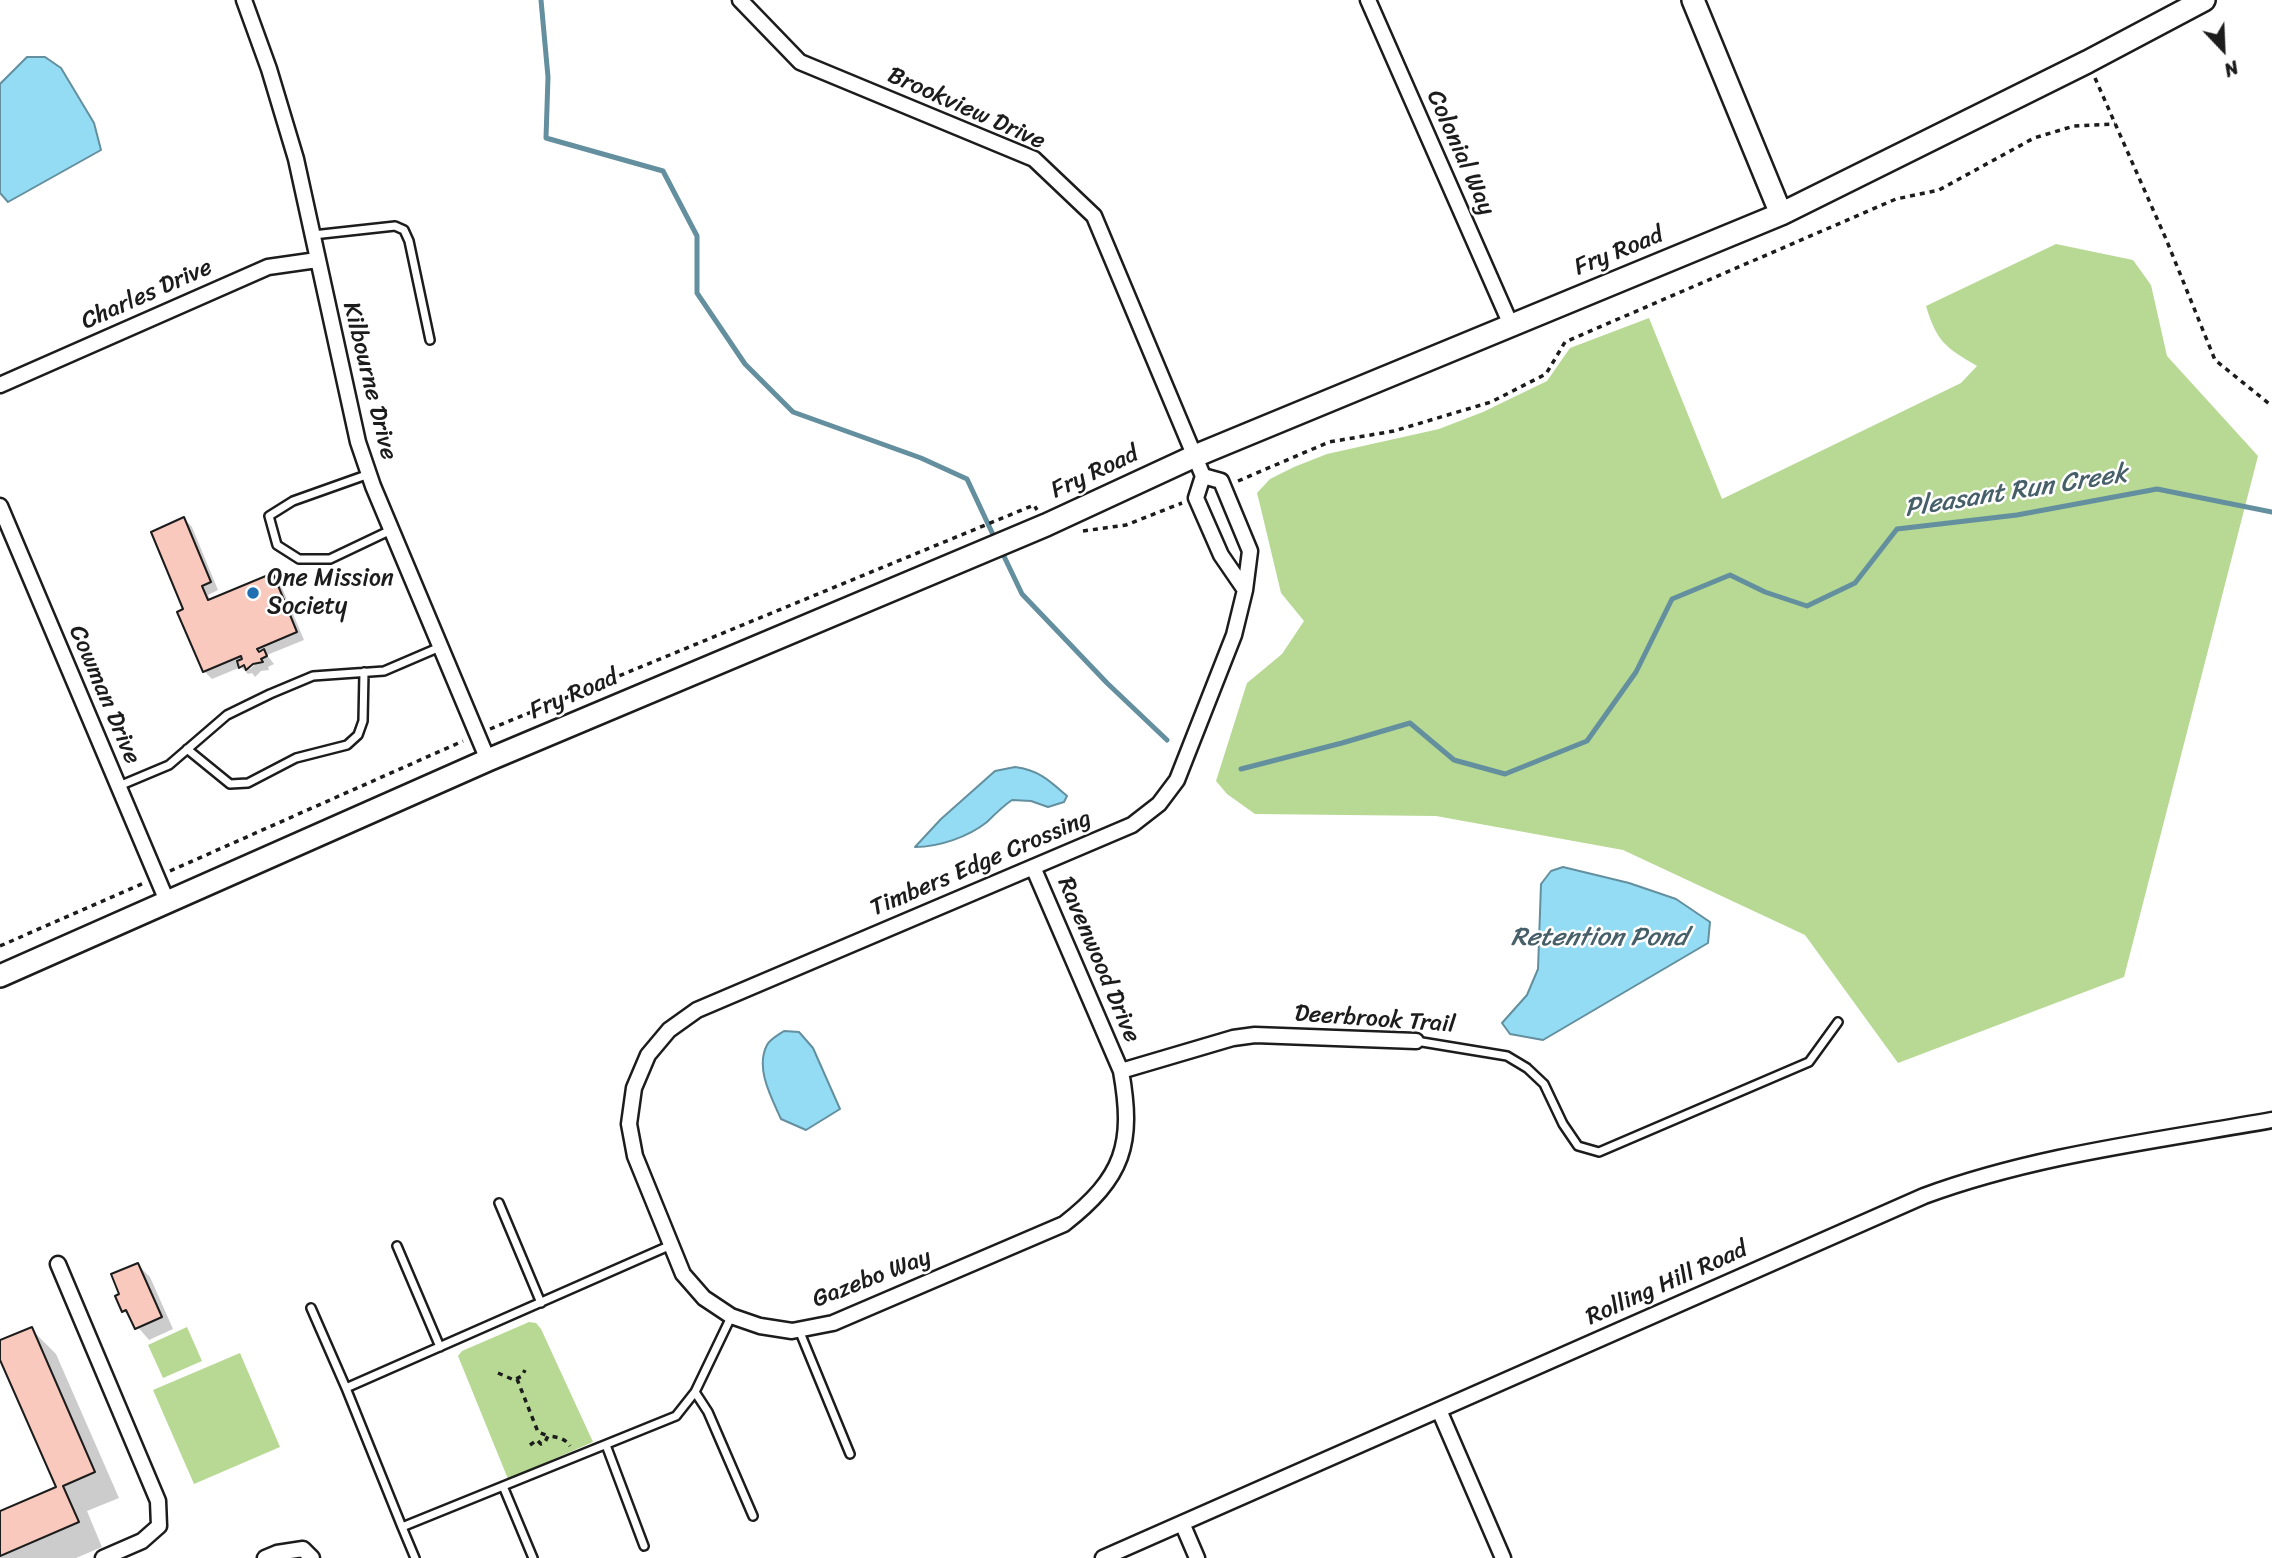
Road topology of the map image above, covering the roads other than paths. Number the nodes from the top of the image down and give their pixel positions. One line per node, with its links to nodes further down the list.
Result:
1 (244, 0): 7 (street, Kilbourne Drive)
2 (740, 0): 12 (street, Brookview Drive)
3 (1368, 0): 9 (street, Colonial Way)
4 (1693, 0): 6 (street)
5 (2204, 0): 6 (street, Fry Road)
6 (1781, 214): 9 (street, Fry Road)
7 (312, 235): 8 (street, Kilbourne Drive); 10 (lane)
8 (317, 260): 11 (street, Charles Drive); 13 (street, Kilbourne Drive)
9 (1511, 325): 12 (street, Fry Road)
10 (430, 340)
11 (0, 385)
12 (1195, 456): 14 (street); 21 (street, Fry Road)
13 (369, 474): 16 (street, Kilbourne Drive); 16 (lane)
14 (1203, 476): 17 (street); 17 (street, Timbers Edge Crossing)
15 (0, 506): 22 (street, Cowman Drive)
16 (391, 530): 18 (street, Kilbourne Drive)
17 (1245, 590): 23 (street, Timbers Edge Crossing)
18 (440, 647): 19 (lane); 21 (street, Kilbourne Drive)
19 (364, 672): 20 (lane); 20 (lane)
20 (187, 749): 22 (lane)
21 (488, 760): 24 (street, Fry Road)
22 (118, 787): 24 (street, Cowman Drive)
23 (1033, 867): 28 (street, Ravenwood Drive); 29 (street, Timbers Edge Crossing)
24 (167, 901): 25 (street, Fry Road)
25 (0, 976)
26 (1838, 1022): 27 (lane, Deerbrook Trail)
27 (1416, 1041): 28 (street, Deerbrook Trail)
28 (1121, 1071): 38 (street, Gazebo Way)
29 (634, 1088): 32 (street, Gazebo Way)
30 (2272, 1120): 42 (street, Rolling Hill Road)
31 (499, 1203): 35 (lane)
32 (671, 1245): 35 (lane); 37 (street, Gazebo Way)
33 (397, 1246): 39 (lane)
34 (58, 1264): 51 (street)
35 (541, 1303): 39 (lane)
36 (311, 1308): 40 (lane)
37 (731, 1316): 38 (street, Gazebo Way); 41 (lane)
38 (799, 1329): 44 (lane)
39 (439, 1347): 40 (lane)
40 (346, 1388): 48 (lane)
41 (695, 1392): 43 (lane); 46 (lane)
42 (1439, 1410): 47 (street, Rolling Hill Road); 57 (street)
43 (606, 1445): 45 (lane); 49 (lane)
44 (850, 1454)
45 (503, 1486): 48 (lane); 54 (lane)
46 (753, 1516)
47 (1182, 1523): 55 (street, Rolling Hill Road); 56 (street)
48 (402, 1528): 53 (lane)
49 (644, 1546)
50 (307, 1554): 52 (street)
51 (103, 1558)
52 (265, 1558)
53 (415, 1558)
54 (533, 1558)
55 (1103, 1558)
56 (1197, 1558)
57 (1503, 1558)

